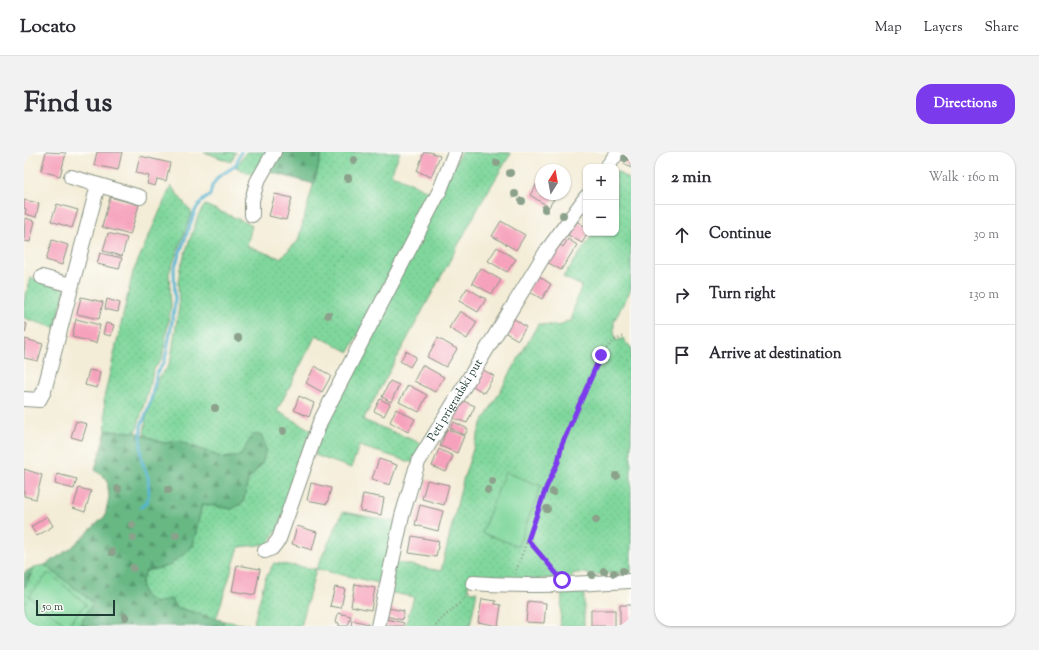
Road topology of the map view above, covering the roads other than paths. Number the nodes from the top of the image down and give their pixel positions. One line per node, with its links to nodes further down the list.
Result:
1 (274, 152): 9 (street)
2 (455, 152): 13 (street)
3 (618, 152): 4 (street)
4 (610, 164)
5 (71, 177): 6 (street)
6 (98, 185): 7 (street); 11 (street)
7 (140, 197)
8 (584, 200): 16 (street, Peti prigradski put)
9 (252, 215)
10 (42, 277): 11 (street)
11 (71, 285): 12 (street)
12 (24, 399)
13 (265, 552)
14 (631, 581): 15 (street)
15 (473, 583)
16 (378, 626)

